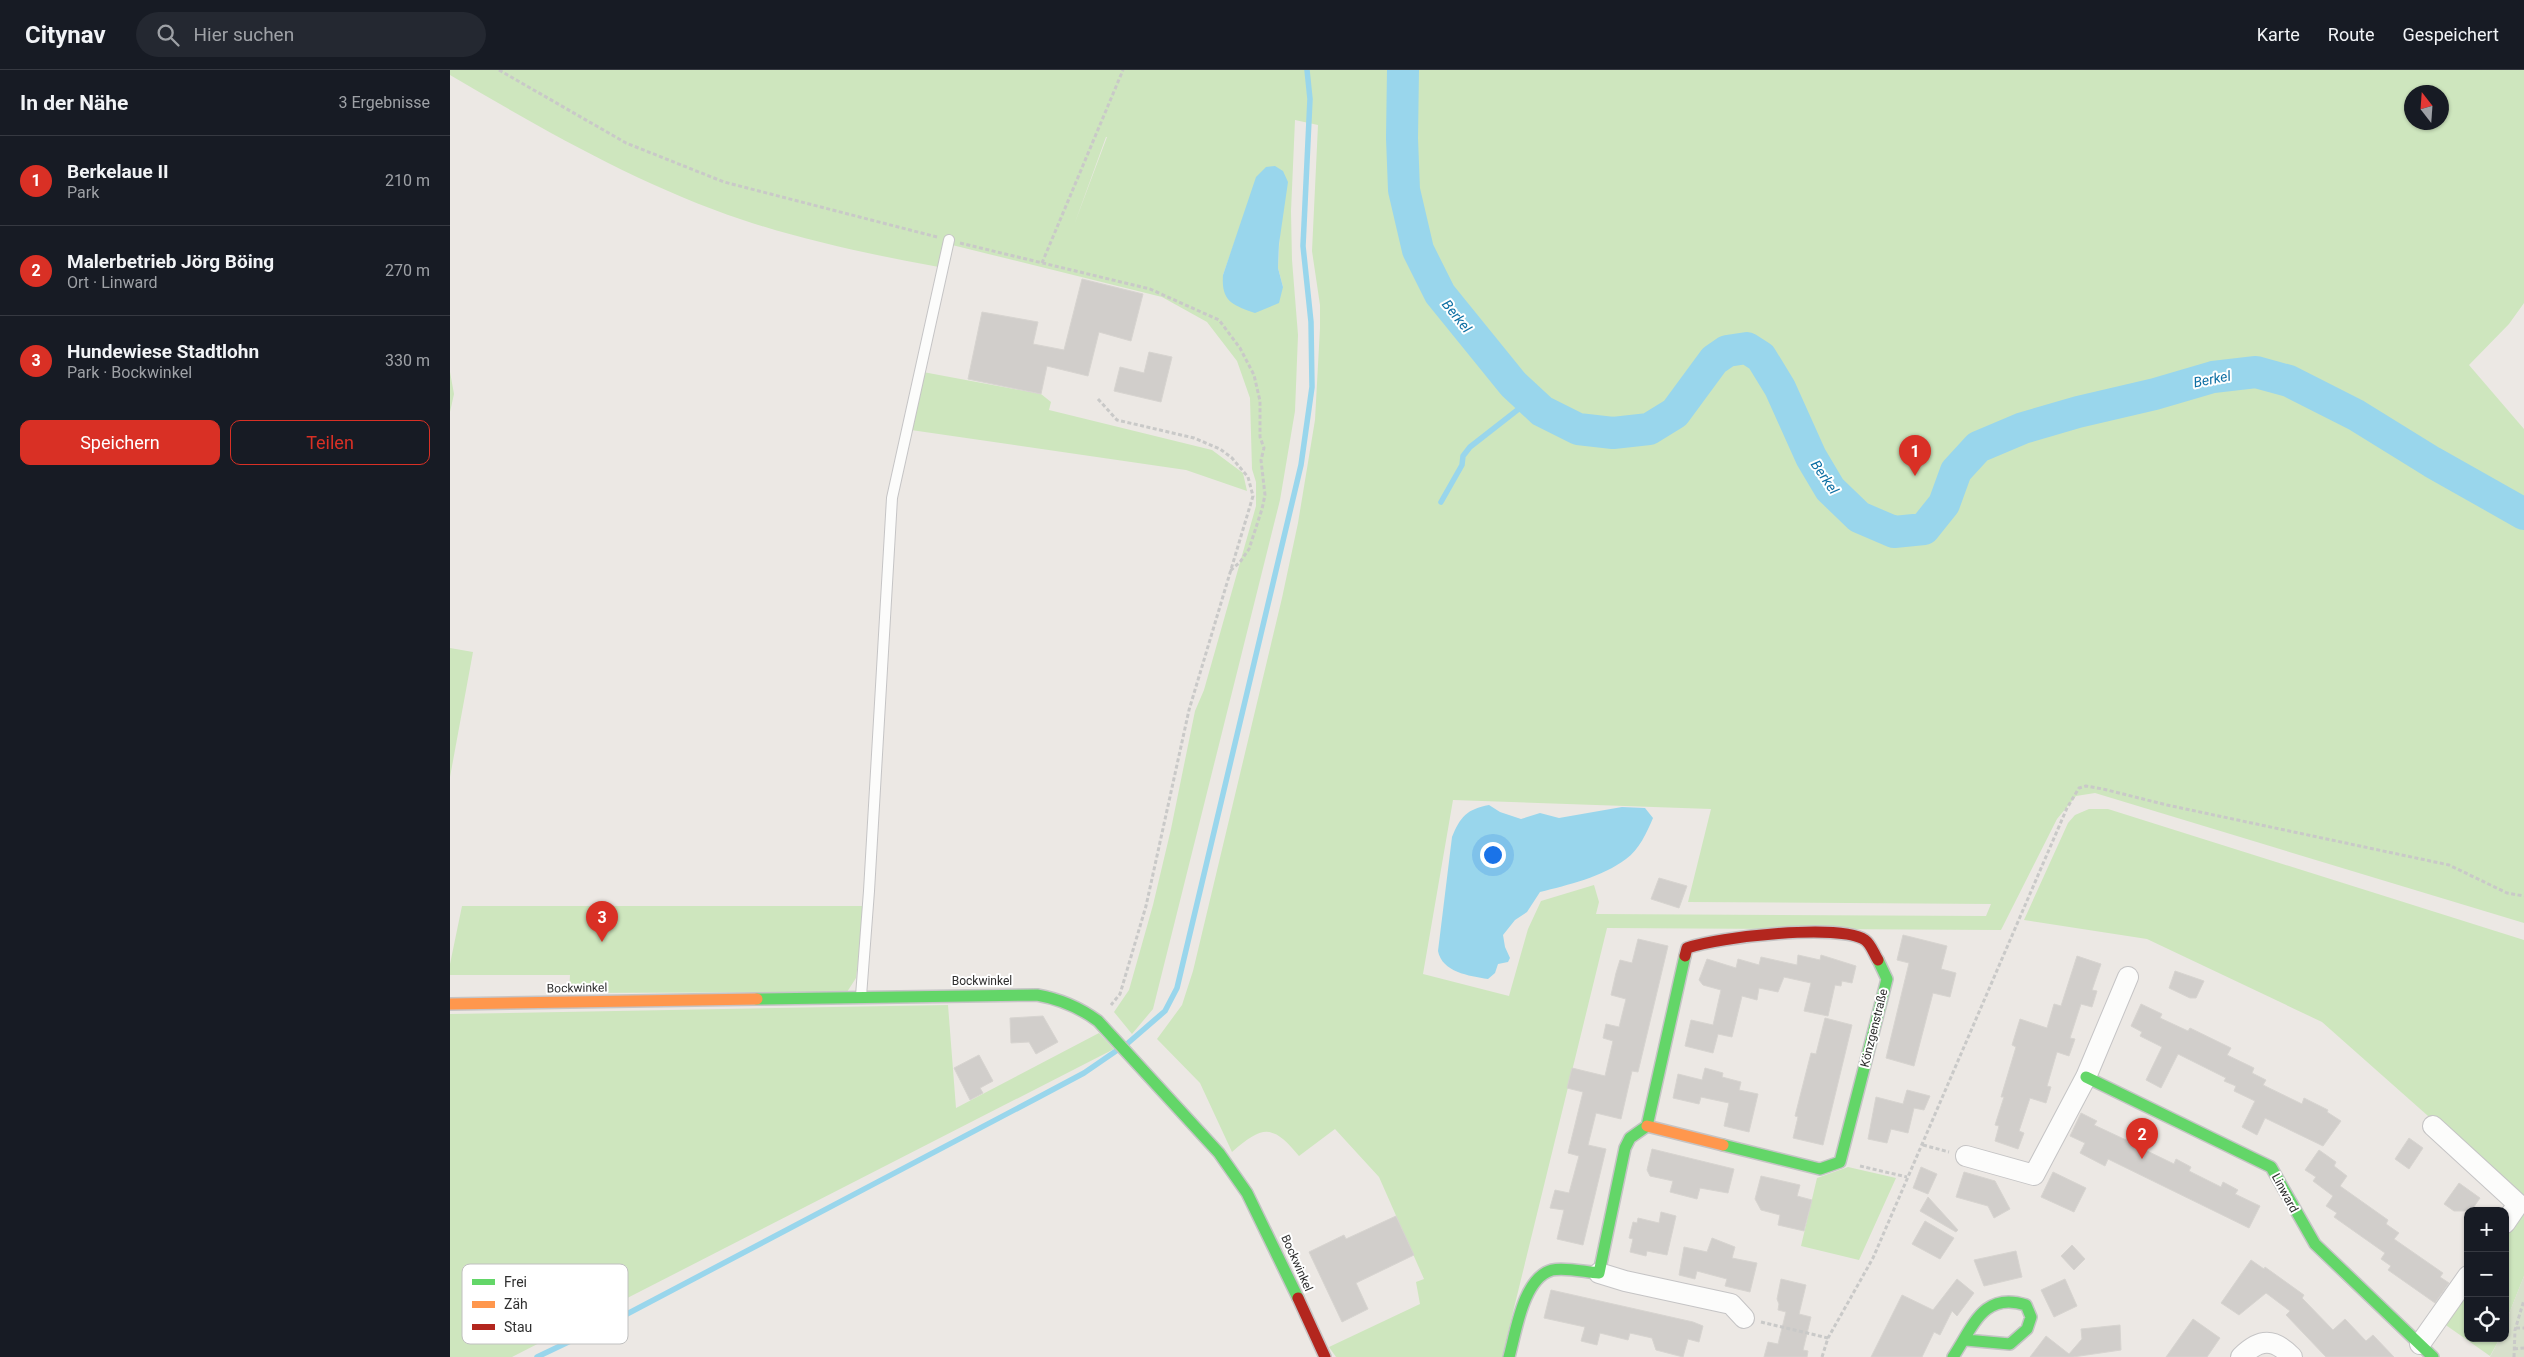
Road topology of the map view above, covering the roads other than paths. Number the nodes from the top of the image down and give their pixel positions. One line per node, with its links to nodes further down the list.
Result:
1 (949, 240): 3 (lane)
2 (2128, 977): 5 (street)
3 (860, 996): 4 (street, Bockwinkel); 15 (street, Bockwinkel)
4 (450, 1004)
5 (2086, 1077): 8 (street); 14 (street, Linward)
6 (1647, 1126): 6 (street, Könzgenstraße); 10 (street)
7 (2433, 1126): 9 (street)
8 (1966, 1156)
9 (2509, 1217)
10 (1599, 1272): 12 (street); 16 (street)
11 (2464, 1283): 14 (street, Linward)
12 (1744, 1318)
13 (1966, 1340): 13 (street); 17 (street)
14 (2427, 1351)
15 (1325, 1357)
16 (1509, 1357)
17 (1953, 1357)
18 (2241, 1357): 19 (street)
19 (2292, 1357)

